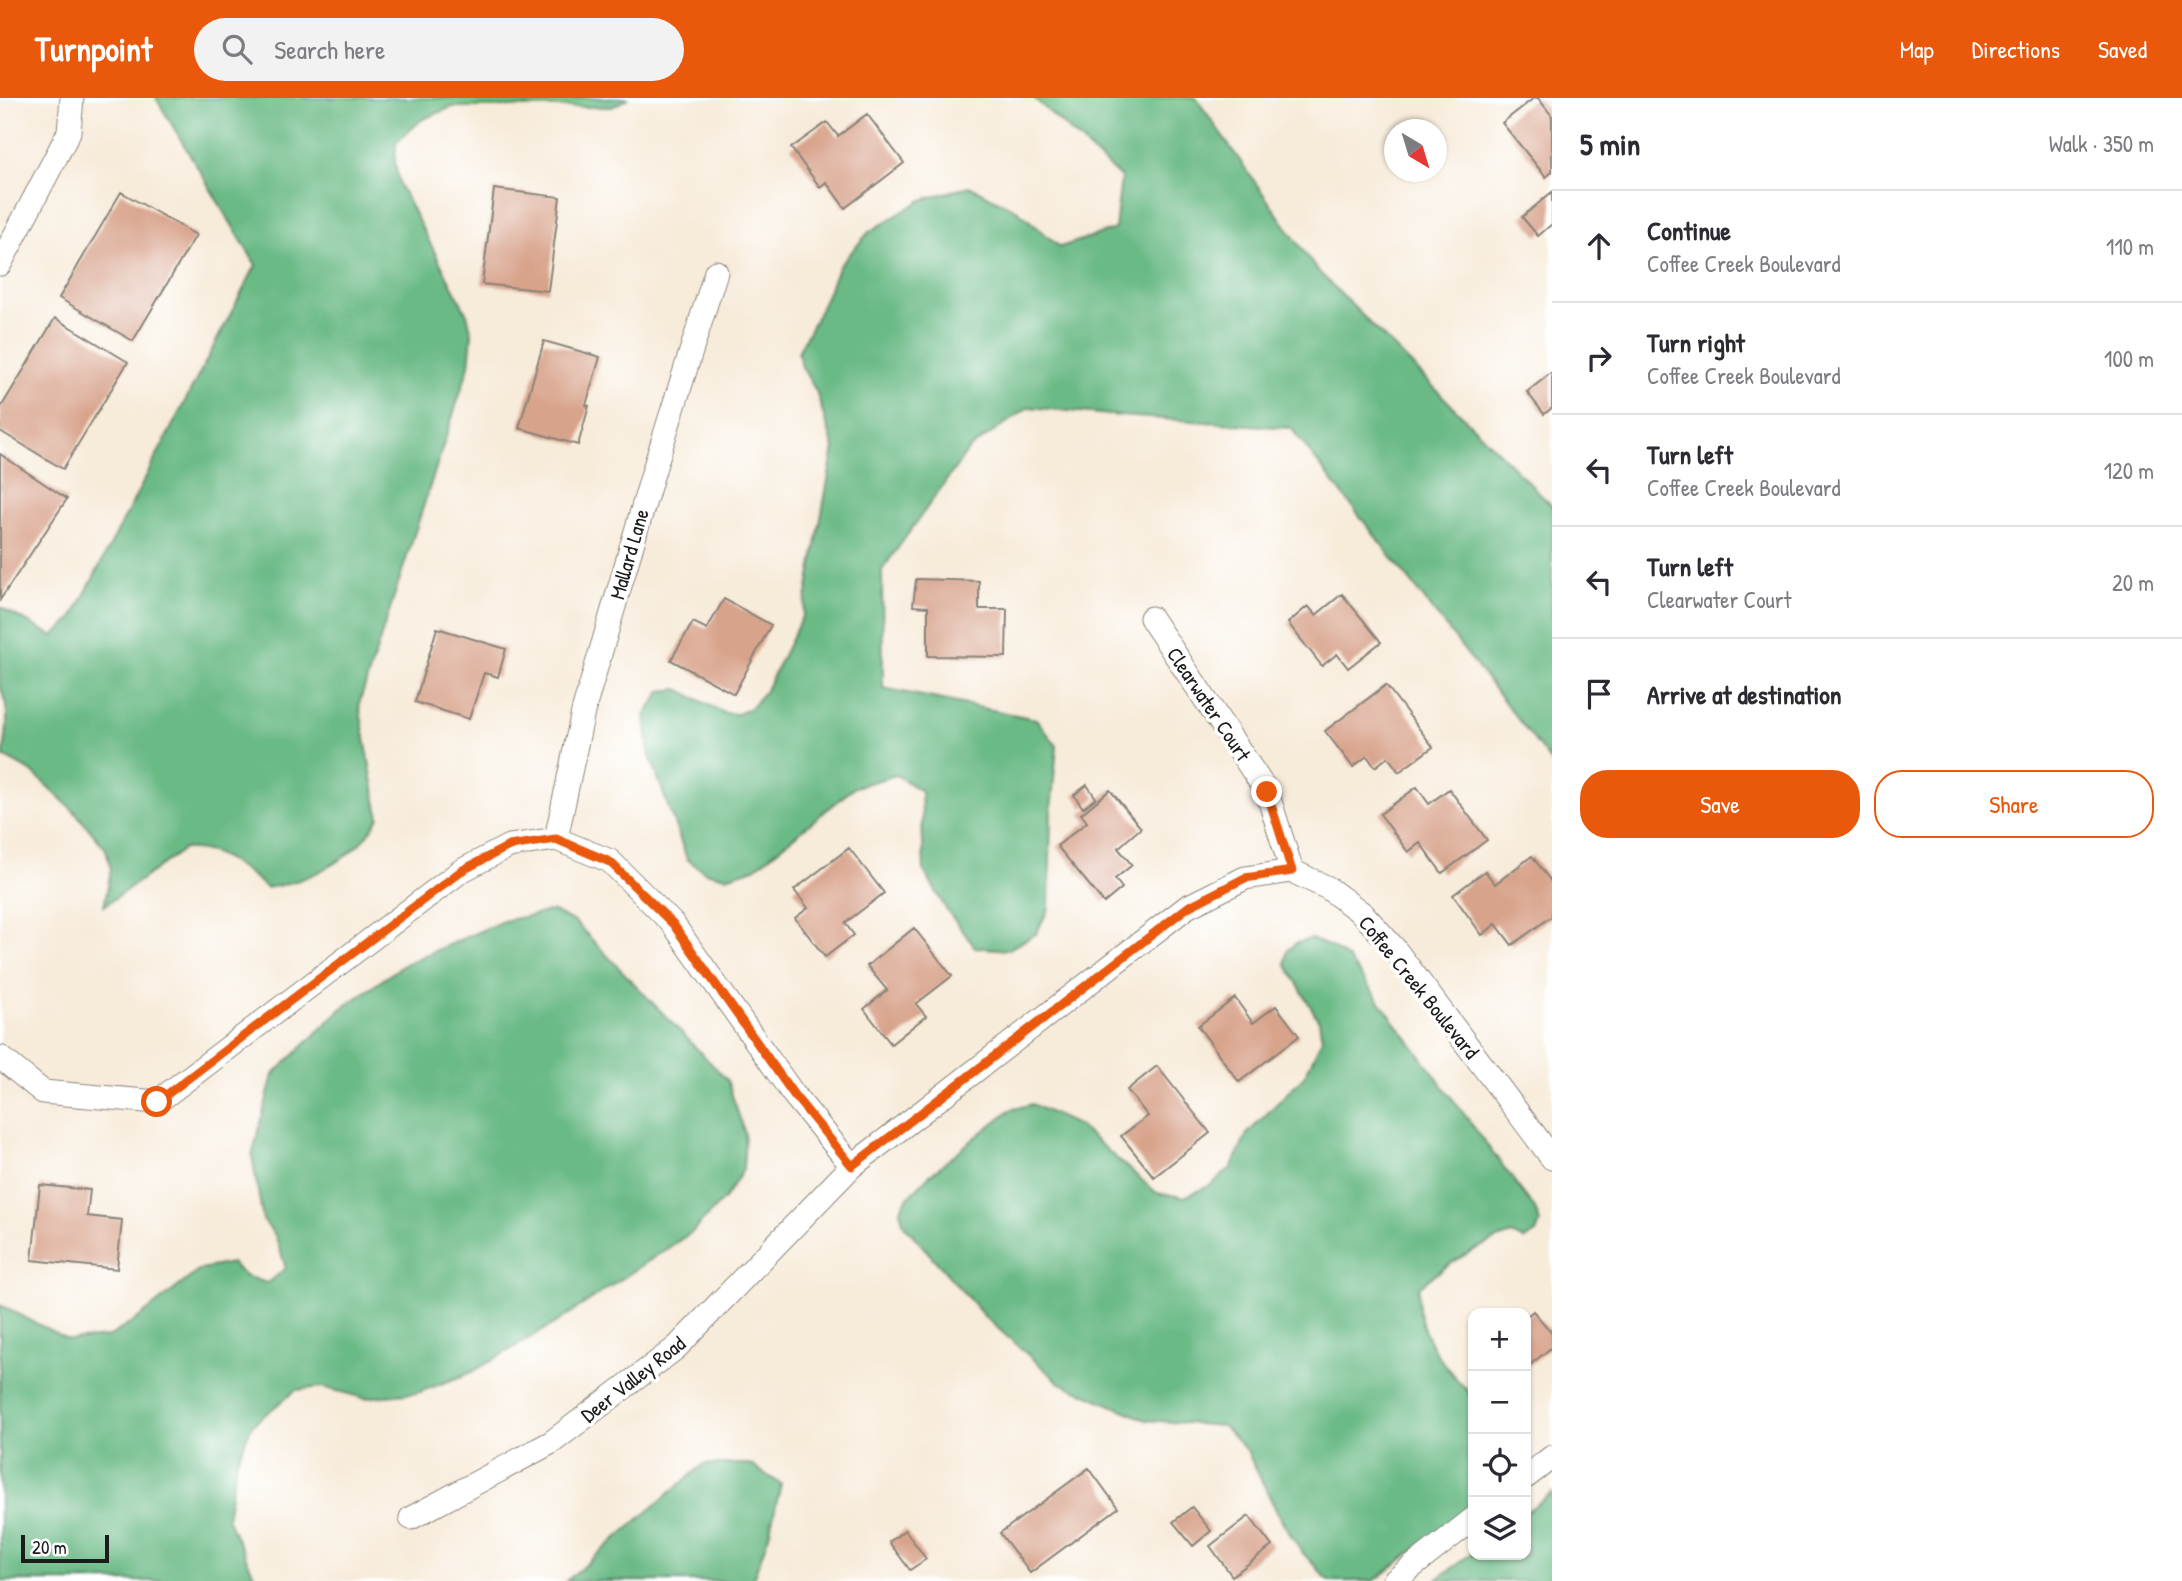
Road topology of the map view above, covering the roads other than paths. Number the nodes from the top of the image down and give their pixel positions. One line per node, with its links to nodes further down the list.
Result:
1 (72, 98): 2 (street)
2 (0, 264)
3 (716, 272): 5 (street, Mallard Lane)
4 (1151, 618): 6 (street, Clearwater Court)
5 (556, 839): 7 (street); 9 (street)
6 (1292, 871): 8 (street, Coffee Creek Boulevard); 9 (street)
7 (0, 1057)
8 (1552, 1158)
9 (852, 1166): 12 (street, Deer Valley Road)
10 (1552, 1457): 11 (street)
11 (1531, 1473)
12 (411, 1518)
13 (1468, 1523): 14 (street)
14 (1394, 1581)

